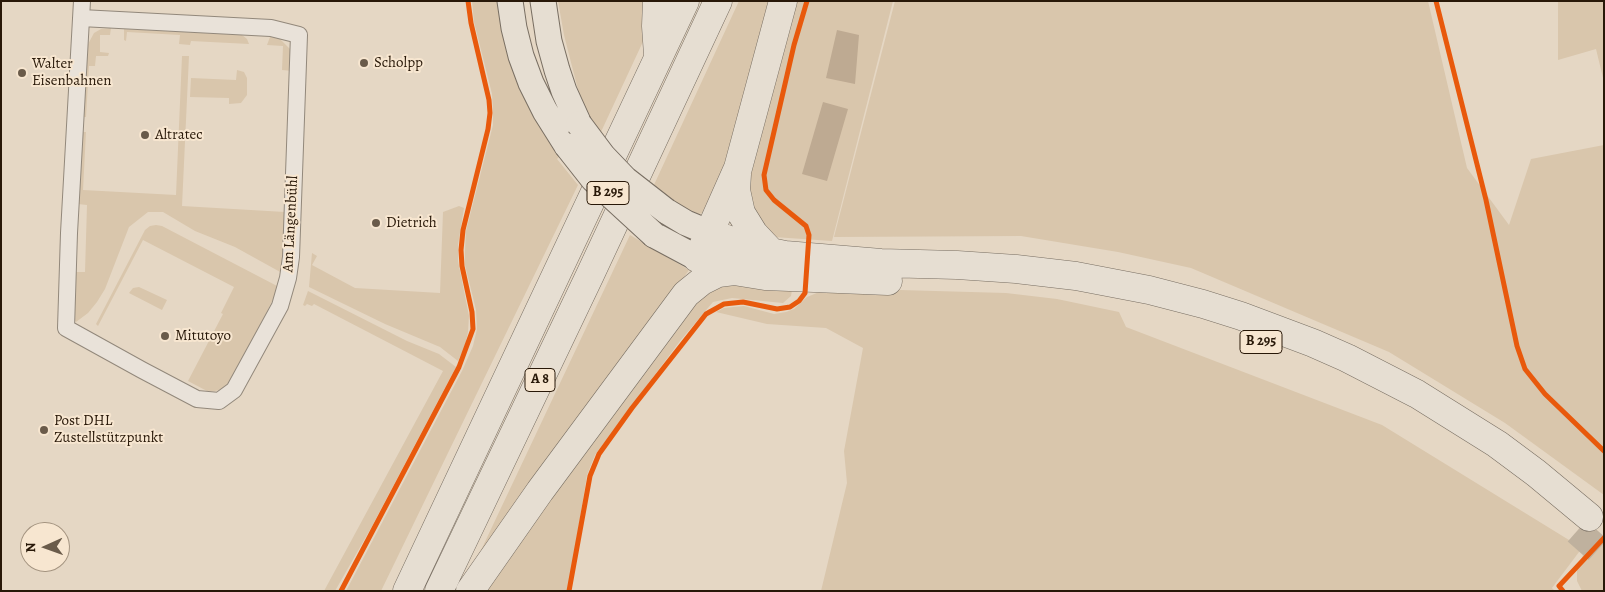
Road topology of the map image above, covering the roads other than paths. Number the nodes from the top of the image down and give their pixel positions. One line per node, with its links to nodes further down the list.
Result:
1 (82, 1): 8 (street, Am Längenbühl)
2 (510, 1): 12 (main road, B 295, bridge)
3 (543, 1): 11 (main road, B 295, bridge)
4 (657, 1): 9 (highway)
5 (685, 1): 9 (highway, A 8)
6 (718, 1): 18 (highway, A 8)
7 (783, 1): 10 (highway)
8 (82, 18): 8 (street, Am Längenbühl)
9 (659, 59): 17 (highway, A 8)
10 (738, 168): 11 (highway); 13 (highway)
11 (710, 233): 12 (highway); 13 (highway, B 295)
12 (697, 258): 14 (highway, B 295); 15 (highway)
13 (799, 264): 14 (highway, B 295); 16 (highway, B 295)
14 (734, 271): 15 (highway)
15 (686, 294): 19 (highway)
16 (1583, 524)
17 (407, 591)
18 (438, 591)
19 (470, 591)

